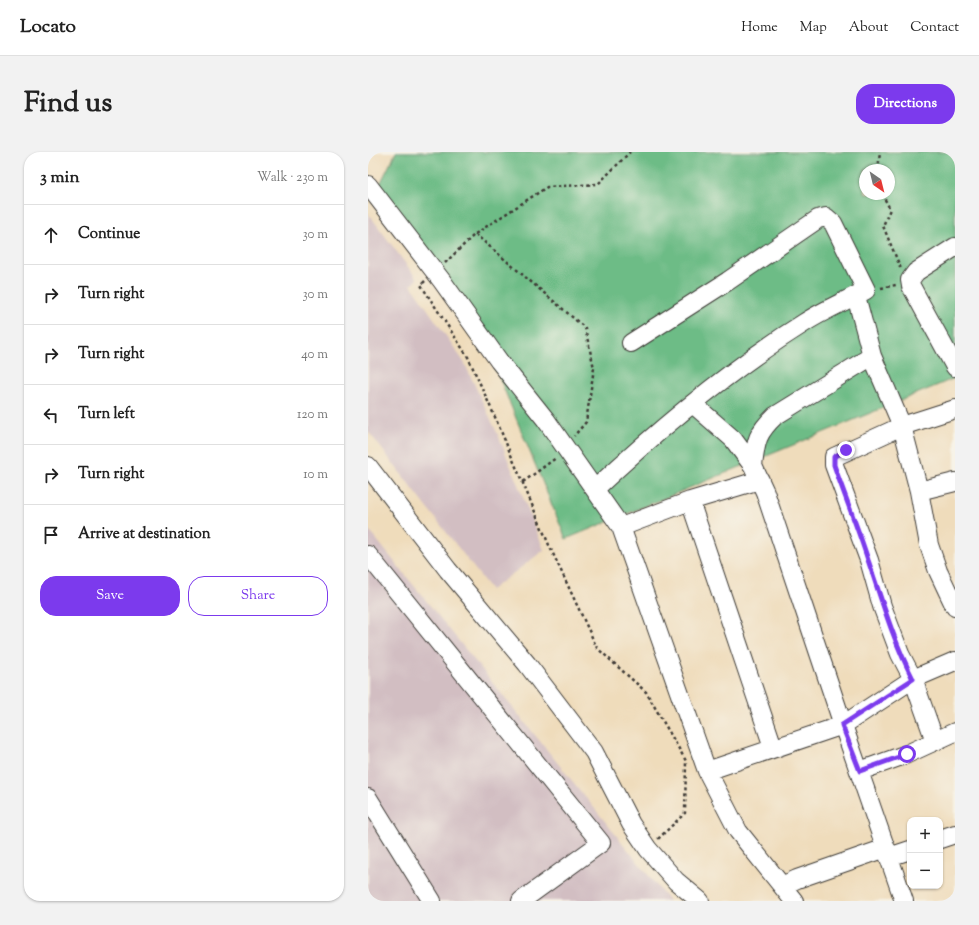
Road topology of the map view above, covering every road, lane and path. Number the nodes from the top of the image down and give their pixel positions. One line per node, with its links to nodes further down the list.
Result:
1 (630, 152): 6 (path)
2 (880, 152): 3 (path)
3 (879, 164)
4 (368, 185): 25 (street)
5 (885, 200): 9 (path)
6 (475, 234): 8 (path); 19 (path)
7 (955, 247): 15 (street)
8 (442, 265)
9 (904, 276)
10 (426, 280): 23 (path)
11 (900, 285): 12 (path)
12 (861, 293): 13 (street); 14 (street); 16 (street)
13 (631, 343)
14 (872, 356): 18 (street); 22 (street)
15 (955, 367)
16 (693, 404): 22 (street); 25 (street)
17 (955, 410): 18 (street)
18 (902, 426): 26 (street); 32 (street)
19 (571, 440)
20 (561, 453): 23 (path)
21 (368, 466): 42 (street)
22 (756, 473): 27 (street); 33 (street)
23 (523, 482): 42 (path)
24 (955, 482): 26 (street)
25 (595, 489): 28 (street)
26 (919, 491): 30 (street)
27 (690, 501): 28 (street); 36 (street)
28 (621, 527): 37 (street)
29 (369, 558): 47 (street)
30 (955, 607)
31 (955, 661): 32 (street)
32 (913, 679): 33 (street); 35 (street)
33 (842, 725): 36 (street); 38 (street)
34 (955, 732): 35 (street)
35 (935, 741): 38 (street)
36 (773, 747): 37 (street)
37 (707, 771): 45 (street)
38 (860, 771): 44 (street)
39 (368, 798): 46 (street)
40 (955, 834): 41 (street)
41 (943, 838)
42 (648, 849): 48 (street)
43 (907, 850): 44 (street)
44 (888, 852): 45 (street); 50 (street)
45 (782, 886): 49 (street)
46 (432, 901)
47 (521, 901)
48 (700, 901)
49 (794, 901)
50 (904, 901)

